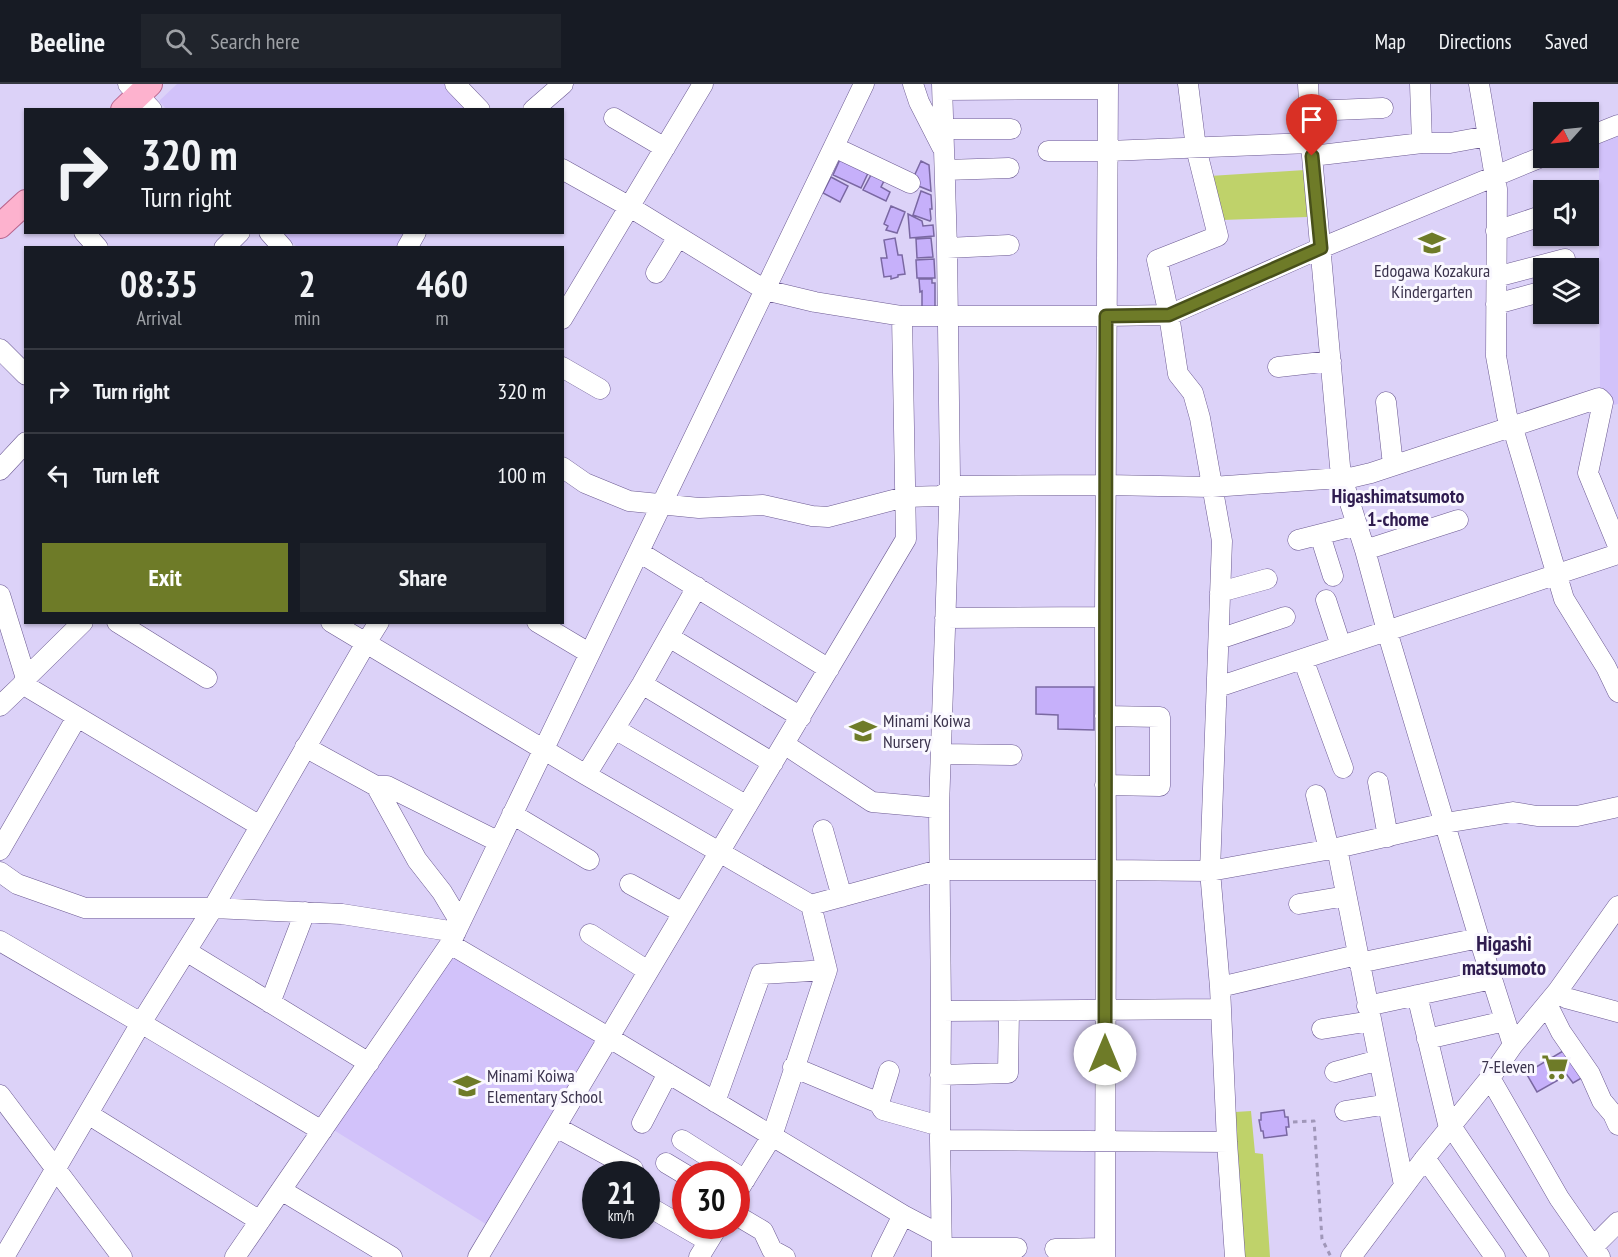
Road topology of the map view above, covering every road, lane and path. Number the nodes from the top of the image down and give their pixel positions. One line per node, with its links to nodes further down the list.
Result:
1 (456, 84): 12 (street)
2 (563, 84): 13 (street)
3 (703, 84): 24 (street)
4 (864, 84): 23 (street)
5 (913, 84): 30 (street)
6 (1188, 84): 25 (street)
7 (1308, 84): 15 (street)
8 (1420, 84): 22 (street)
9 (1479, 84): 21 (street)
10 (1108, 86): 11 (street); 28 (street)
11 (943, 87): 18 (street)
12 (478, 108)
13 (535, 108)
14 (1383, 108): 15 (street)
15 (1310, 111): 26 (street)
16 (614, 118): 24 (street)
17 (1618, 124): 20 (street)
18 (944, 129): 19 (street); 30 (street)
19 (1011, 129)
20 (1599, 132)
21 (1488, 136): 22 (street); 33 (street)
22 (1422, 143): 26 (street)
23 (834, 147): 34 (street); 53 (street)
24 (665, 148): 36 (street)
25 (1196, 148): 26 (street); 28 (street); 58 (street)
26 (1312, 150): 49 (street)
27 (1048, 151): 28 (street)
28 (1108, 151): 60 (street)
29 (1533, 160): 33 (street)
30 (945, 161): 31 (street); 48 (street)
31 (1009, 168)
32 (564, 170): 36 (street)
33 (1494, 176): 39 (street); 49 (street)
34 (910, 183)
35 (24, 204): 38 (main road)
36 (630, 207): 43 (street); 56 (street)
37 (1533, 219): 39 (street)
38 (0, 226)
39 (1496, 231): 52 (street)
40 (86, 234): 45 (street)
41 (238, 234): 46 (street)
42 (271, 234): 47 (street)
43 (678, 237): 51 (street); 53 (street)
44 (1009, 245): 48 (street)
45 (96, 246)
46 (226, 246)
47 (282, 246)
48 (947, 248): 57 (street)
49 (1321, 248): 58 (street); 62 (street)
50 (1533, 267): 52 (street)
51 (656, 273)
52 (1496, 277): 55 (street)
53 (765, 290): 59 (street); 78 (street)
54 (1533, 294): 55 (street)
55 (1496, 304): 68 (street)
56 (565, 308)
57 (947, 315): 59 (street); 60 (street); 76 (street)
58 (1169, 315): 60 (street); 75 (street)
59 (902, 316): 77 (street)
60 (1106, 316): 74 (street)
61 (0, 349): 65 (street)
62 (1331, 361): 63 (street); 73 (street)
63 (1278, 367)
64 (564, 368): 66 (street)
65 (24, 373)
66 (600, 389)
67 (1386, 402): 70 (street)
68 (1512, 428): 70 (street); 83 (street); 87 (street)
69 (24, 444): 72 (street)
70 (1393, 465): 73 (street)
71 (564, 468): 78 (street)
72 (0, 470)
73 (1342, 478): 75 (street); 80 (street)
74 (1106, 485): 75 (street); 76 (street); 94 (street)
75 (1212, 487): 91 (street)
76 (950, 492): 77 (street); 96 (street)
77 (905, 497): 78 (street); 109 (street)
78 (662, 505): 85 (street)
79 (1458, 520): 84 (street)
80 (1357, 525): 81 (street); 84 (street)
81 (1320, 535): 82 (street); 88 (street)
82 (1298, 540)
83 (1618, 546)
84 (1365, 550): 102 (street)
85 (639, 552): 90 (street); 107 (street)
86 (1618, 554): 87 (street)
87 (1557, 574): 102 (street); 114 (street)
88 (1333, 576)
89 (1267, 579): 91 (street)
90 (697, 587): 103 (street); 109 (street)
91 (1220, 592): 104 (street)
92 (0, 595): 110 (street)
93 (1326, 600): 106 (street)
94 (1105, 617): 96 (street); 116 (street)
95 (1285, 617): 104 (street)
96 (945, 618): 123 (street)
97 (81, 624): 110 (street)
98 (120, 624): 111 (street)
99 (335, 624): 105 (street)
100 (378, 624): 105 (street)
101 (540, 624): 107 (street)
102 (1386, 631): 106 (street); 136 (street)
103 (669, 637): 112 (street); 118 (street)
104 (1219, 639): 113 (street)
105 (366, 643): 121 (street); 122 (street)
106 (1341, 646): 108 (street)
107 (589, 653): 122 (street)
108 (1303, 659): 113 (street); 126 (street)
109 (829, 669): 118 (street)
110 (26, 678): 115 (street); 117 (street)
111 (207, 678)
112 (642, 684): 119 (street); 125 (street)
113 (1218, 687): 148 (street)
114 (1618, 692)
115 (0, 706)
116 (1105, 716): 129 (street); 129 (street)
117 (77, 717): 137 (street); 141 (street)
118 (801, 717): 120 (street)
119 (615, 729): 127 (street); 132 (street)
120 (784, 744): 125 (street); 134 (street)
121 (305, 747): 130 (street); 137 (street)
122 (544, 749): 127 (street); 135 (street)
123 (941, 754): 124 (street); 134 (street)
124 (1012, 755)
125 (773, 763): 132 (street)
126 (1343, 768)
127 (586, 775): 143 (street)
128 (1378, 782): 139 (street)
129 (1105, 785): 146 (street)
130 (376, 786): 140 (street); 158 (street)
131 (1316, 795): 142 (street)
132 (747, 806): 143 (street)
133 (1618, 807): 136 (street)
134 (939, 808): 145 (street)
135 (512, 814): 140 (street); 144 (street)
136 (1445, 823): 139 (street); 160 (street)
137 (260, 826): 155 (street)
138 (823, 830): 151 (street)
139 (1388, 837): 142 (street)
140 (499, 842): 158 (street)
141 (0, 849)
142 (1333, 849): 148 (street); 150 (street)
143 (720, 853): 153 (street); 157 (street)
144 (589, 860)
145 (939, 870): 146 (street); 151 (street); 173 (street)
146 (1106, 870): 148 (street); 172 (street)
147 (0, 872): 155 (street)
148 (1210, 872): 167 (street)
149 (630, 884): 157 (street)
150 (1346, 896): 152 (street); 163 (street)
151 (842, 897): 153 (street)
152 (1299, 904)
153 (811, 905): 164 (street)
154 (1618, 906): 169 (street)
155 (213, 908): 156 (street); 162 (street)
156 (304, 912): 158 (street); 170 (street)
157 (683, 913): 165 (street)
158 (455, 933): 180 (street); 184 (street)
159 (590, 934): 165 (street)
160 (1479, 938): 163 (street); 166 (street)
161 (0, 941): 178 (street)
162 (186, 951): 170 (street); 178 (street)
163 (1358, 959): 167 (street); 176 (street)
164 (827, 970): 185 (street); 192 (street)
165 (648, 971): 180 (street)
166 (1492, 979): 168 (street); 177 (street)
167 (1220, 987): 171 (street)
168 (1417, 995): 176 (street); 181 (street)
169 (1552, 998): 175 (street); 182 (street); 199 (street)
170 (270, 1003): 184 (street)
171 (1220, 1009): 172 (street); 207 (street)
172 (1106, 1010): 174 (street); 206 (street)
173 (941, 1011): 174 (street); 189 (street)
174 (1009, 1011): 189 (street)
175 (1618, 1012)
176 (1369, 1013): 179 (street); 183 (street)
177 (1505, 1021): 181 (street); 182 (street)
178 (141, 1023): 196 (street); 202 (street)
179 (1322, 1029)
180 (608, 1038): 188 (street); 200 (street)
181 (1427, 1039): 201 (street)
182 (1513, 1045): 190 (street)
183 (1379, 1060): 187 (street); 194 (street)
184 (369, 1063): 202 (street)
185 (793, 1067): 193 (street); 204 (street)
186 (889, 1071): 193 (street)
187 (1335, 1072)
188 (668, 1073): 192 (street); 198 (street)
189 (940, 1075): 203 (street)
190 (1490, 1078): 201 (street); 228 (street)
191 (0, 1095): 213 (street)
192 (715, 1102): 204 (street)
193 (879, 1103): 203 (street)
194 (1388, 1104): 195 (street); 215 (street)
195 (1345, 1111)
196 (88, 1114): 213 (street); 219 (street)
197 (1293, 1122): 238 (path)
198 (642, 1123)
199 (1618, 1125)
200 (556, 1126): 209 (street); 234 (street)
201 (1450, 1127): 208 (street); 230 (street)
202 (322, 1131): 216 (street)
203 (940, 1133): 206 (street); 223 (street)
204 (771, 1136): 214 (street); 218 (street)
205 (682, 1140): 210 (street)
206 (1105, 1142): 207 (street); 227 (street)
207 (1227, 1142): 237 (street)
208 (1425, 1158): 215 (street); 240 (street)
209 (619, 1161)
210 (708, 1161)
211 (666, 1163): 212 (street)
212 (672, 1167)
213 (56, 1169): 231 (street); 232 (street)
214 (750, 1172)
215 (1404, 1185): 239 (street)
216 (281, 1190): 219 (street); 226 (street)
217 (660, 1213): 222 (street)
218 (903, 1215): 223 (street); 236 (street)
219 (260, 1221): 229 (street)
220 (1618, 1222): 228 (street)
221 (750, 1223): 235 (street)
222 (708, 1241)
223 (942, 1246): 224 (street)
224 (1017, 1248)
225 (1055, 1249): 227 (street)
226 (372, 1252): 233 (street)
227 (1105, 1252)
228 (1596, 1252)
229 (238, 1255)
230 (1546, 1256)
231 (4, 1257)
232 (122, 1257)
233 (392, 1257)
234 (478, 1257)
235 (785, 1257)
236 (882, 1257)
237 (1235, 1257)
238 (1331, 1257)
239 (1351, 1257)
240 (1495, 1257)

